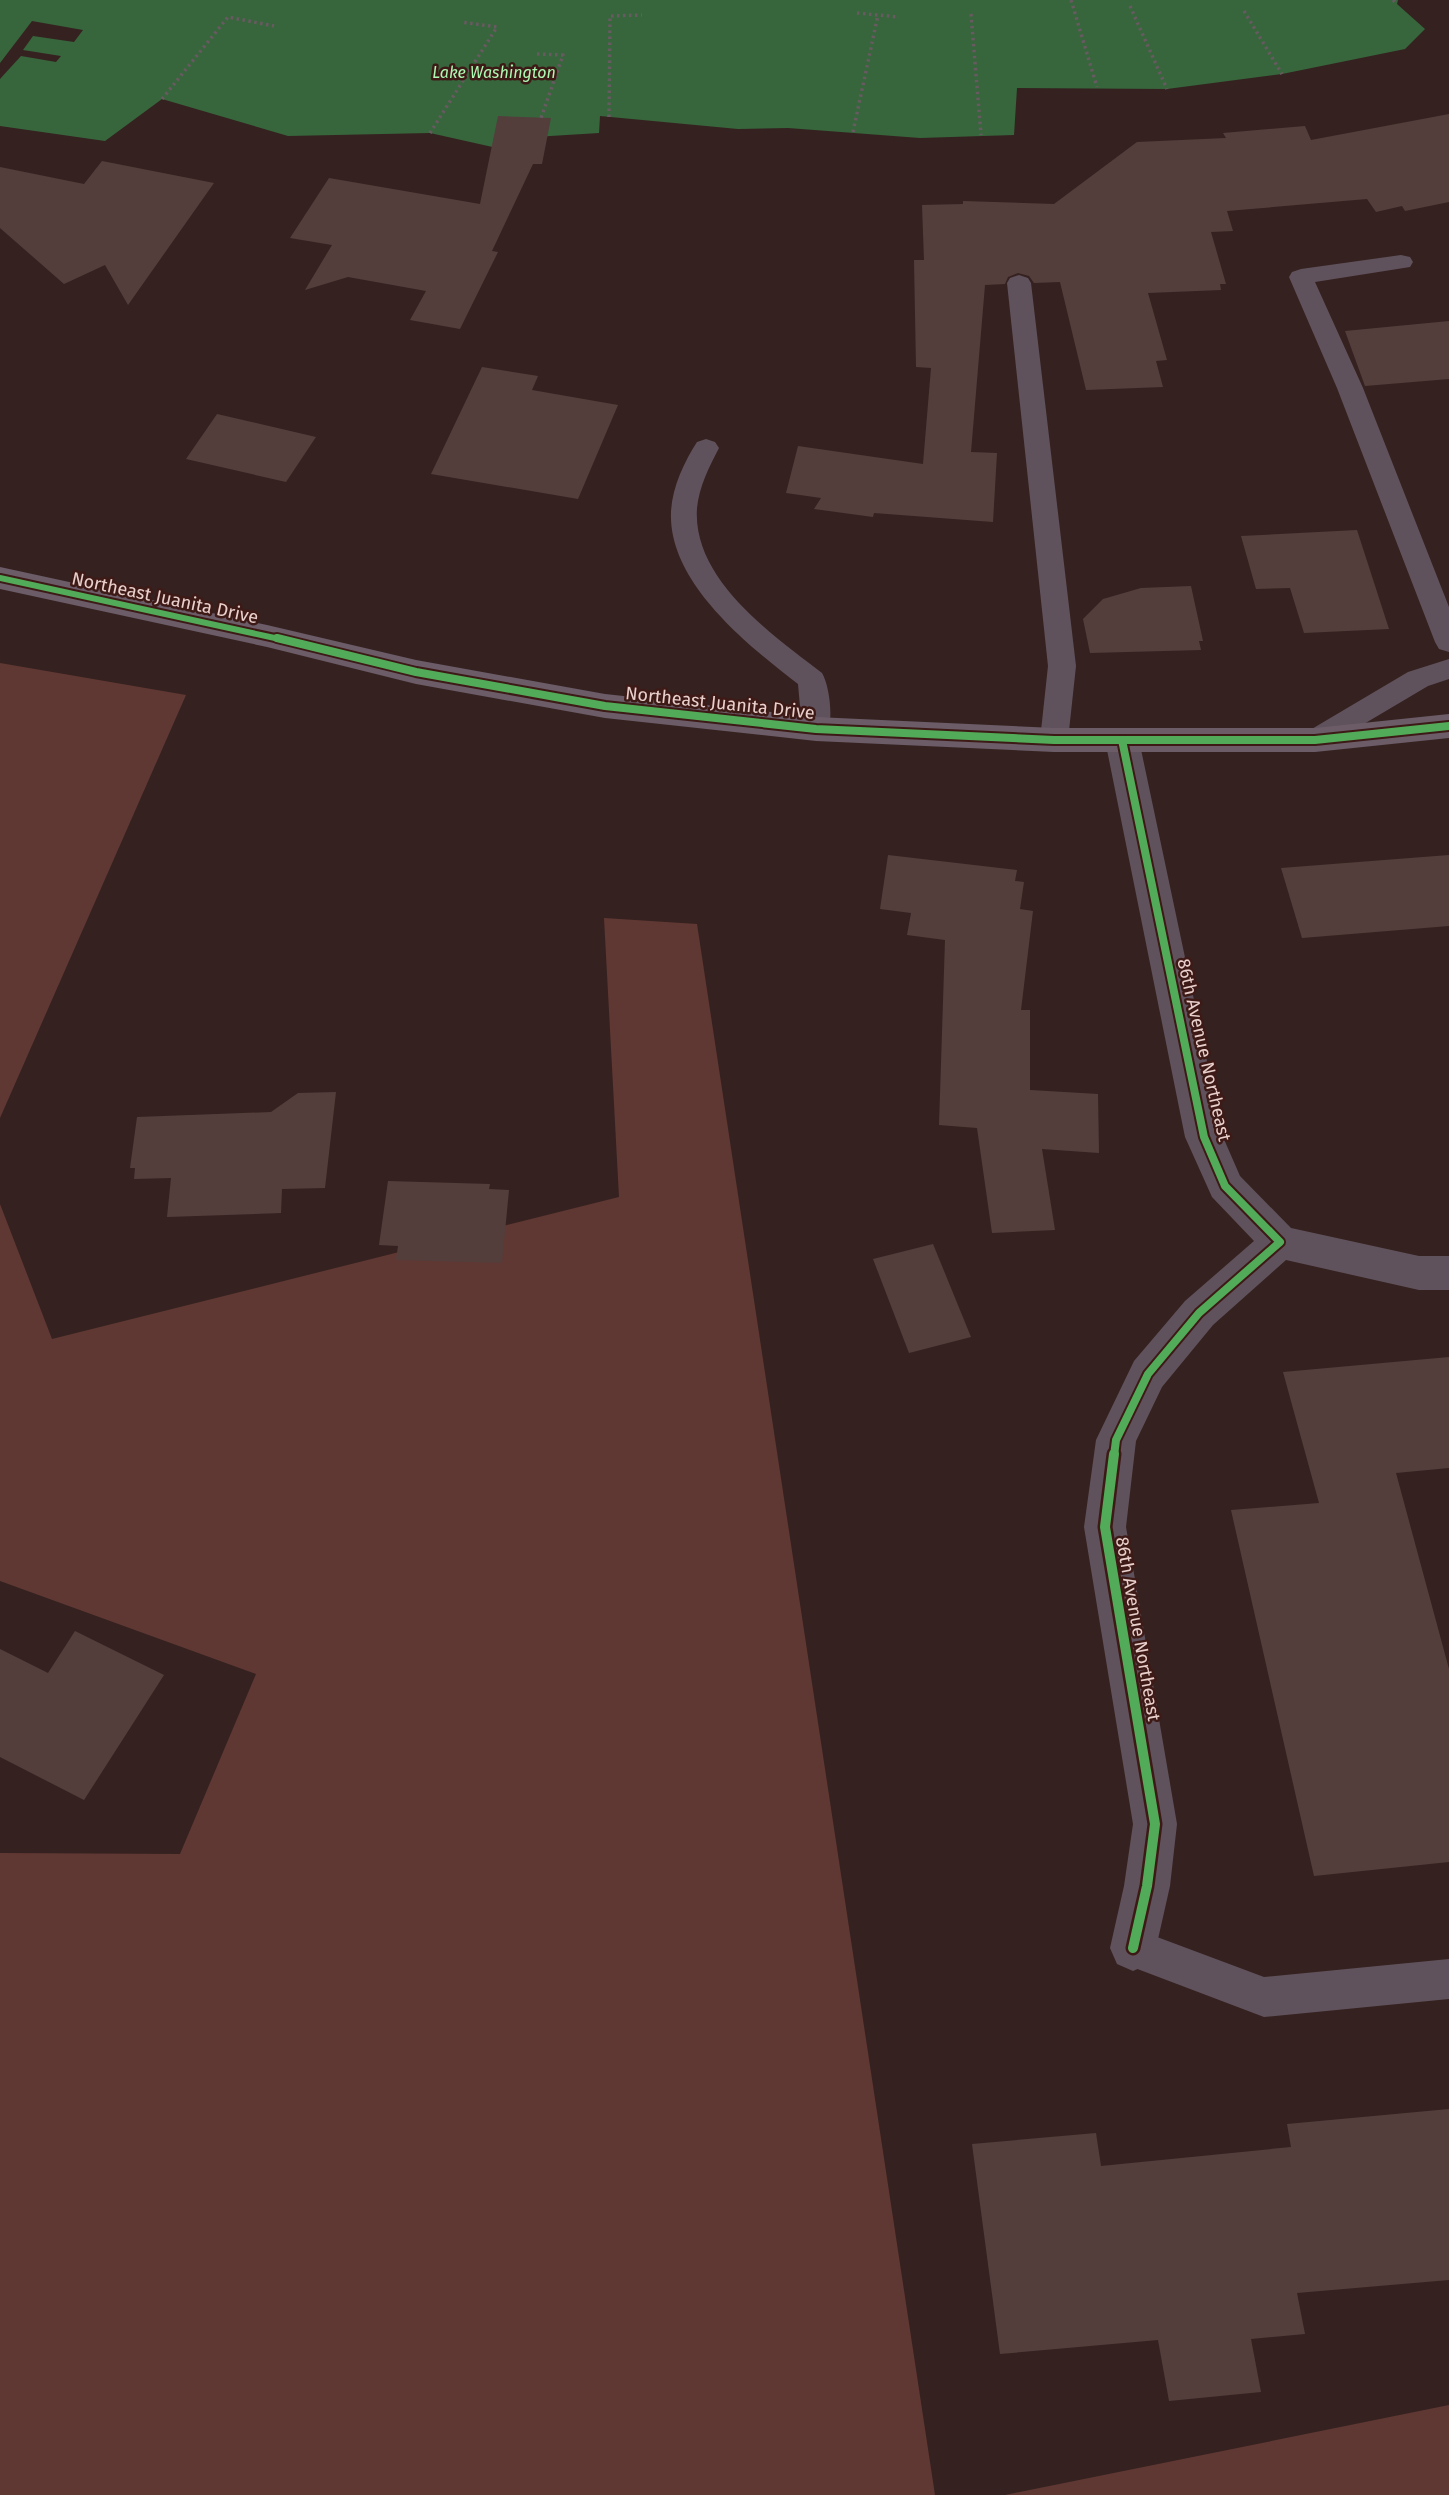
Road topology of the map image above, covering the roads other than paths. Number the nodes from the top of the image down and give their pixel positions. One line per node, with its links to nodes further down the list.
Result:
1 (1401, 262): 5 (lane)
2 (1019, 283): 10 (lane)
3 (706, 448): 9 (lane)
4 (0, 578): 9 (main road, Northeast Juanita Drive)
5 (1440, 594): 6 (lane)
6 (1449, 642)
7 (1449, 669): 12 (lane)
8 (1449, 726): 12 (main road, Northeast Juanita Drive)
9 (816, 729): 10 (main road, Northeast Juanita Drive)
10 (1054, 740): 11 (main road, Northeast Juanita Drive)
11 (1122, 740): 12 (main road, Northeast Juanita Drive); 13 (street, 86th Avenue Northeast)
12 (1315, 740)
13 (1280, 1242): 14 (street); 15 (street, 86th Avenue Northeast)
14 (1449, 1273)
15 (1133, 1948): 16 (lane)
16 (1449, 1979)

